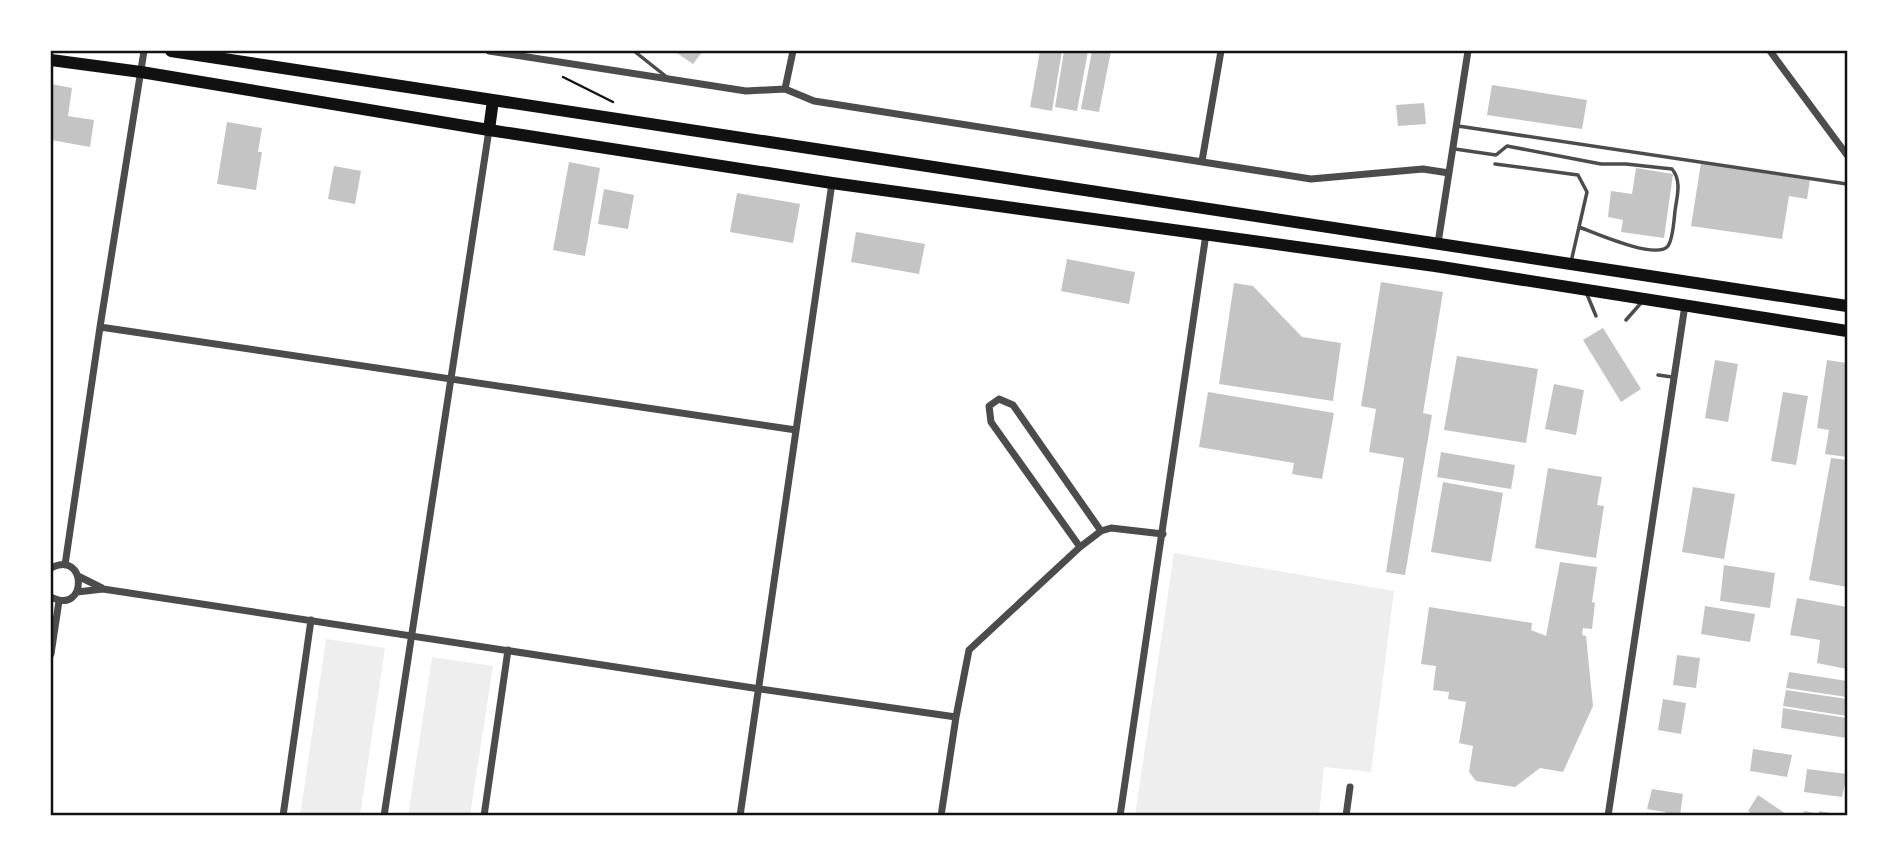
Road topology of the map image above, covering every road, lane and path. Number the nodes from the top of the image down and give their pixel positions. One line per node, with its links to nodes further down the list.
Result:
1 (144, 51): 12 (street)
2 (171, 51): 16 (highway)
3 (489, 51): 9 (street)
4 (634, 51): 14 (lane)
5 (793, 51): 15 (street)
6 (1221, 51): 22 (street)
7 (1468, 51): 18 (street)
8 (1770, 51): 21 (street)
9 (504, 52): 10 (street)
10 (528, 54): 14 (street)
11 (51, 60): 12 (highway)
12 (141, 72): 19 (highway); 39 (street)
13 (563, 77): 17 (path)
14 (670, 79): 15 (street)
15 (785, 89): 22 (street)
16 (493, 100): 19 (highway); 29 (highway)
17 (612, 103)
18 (1456, 126): 20 (street); 26 (lane)
19 (489, 130): 25 (highway); 43 (street)
20 (1453, 148): 24 (street); 27 (lane)
21 (1847, 155)
22 (1202, 161): 24 (street)
23 (1495, 164): 27 (lane)
24 (1449, 173): 29 (street)
25 (832, 183): 28 (highway); 44 (street)
26 (1847, 184)
27 (1579, 227): 30 (lane)
28 (1206, 234): 31 (highway); 46 (street)
29 (1438, 243): 30 (highway); 31 (highway)
30 (1571, 264): 32 (highway)
31 (1435, 266): 33 (highway)
32 (1688, 281): 35 (highway); 36 (highway)
33 (1585, 290): 34 (highway); 37 (lane)
34 (1645, 299): 36 (highway); 38 (lane)
35 (1847, 304): 40 (highway)
36 (1685, 305): 40 (highway); 42 (street)
37 (1596, 316)
38 (1626, 320)
39 (100, 327): 43 (street); 48 (street)
40 (1845, 331)
41 (1658, 375): 42 (lane)
42 (1675, 377): 69 (street)
43 (451, 379): 44 (street); 56 (street)
44 (796, 430): 59 (street)
45 (1101, 531): 46 (street); 47 (street); 47 (street)
46 (1163, 534): 67 (street)
47 (1080, 547): 60 (street)
48 (65, 565): 49 (street); 50 (street)
49 (51, 568)
50 (78, 576): 51 (street); 52 (street)
51 (103, 589): 52 (street); 55 (street)
52 (77, 592): 54 (street)
53 (51, 597): 54 (street)
54 (59, 601): 58 (street)
55 (310, 620): 56 (street); 62 (street)
56 (412, 636): 57 (street); 63 (street)
57 (508, 650): 59 (street); 64 (street)
58 (51, 654)
59 (760, 689): 60 (street); 65 (street)
60 (956, 717): 66 (street)
61 (1350, 787): 68 (street)
62 (283, 816)
63 (384, 816)
64 (484, 816)
65 (740, 816)
66 (941, 816)
67 (1120, 816)
68 (1346, 816)
69 (1608, 816)

